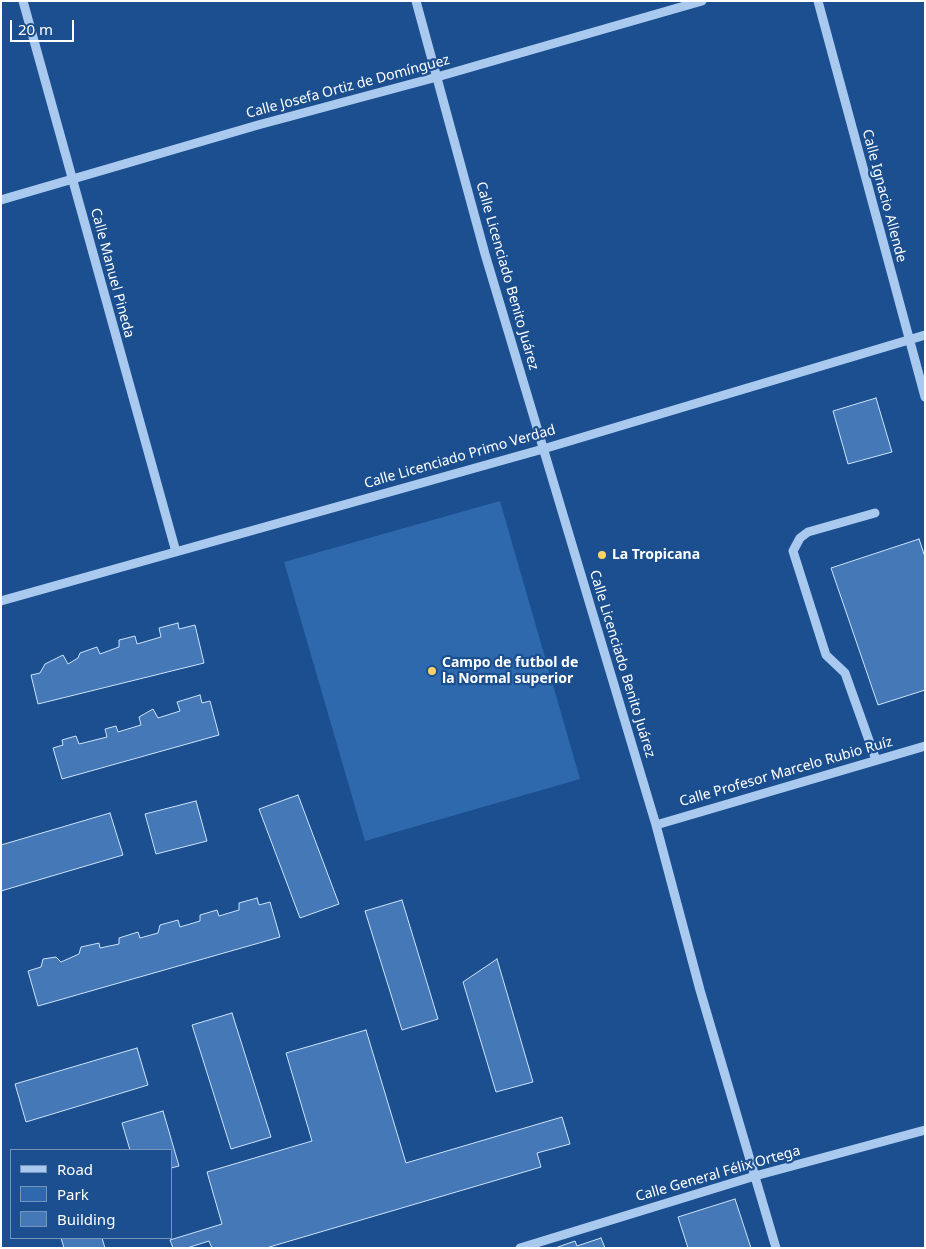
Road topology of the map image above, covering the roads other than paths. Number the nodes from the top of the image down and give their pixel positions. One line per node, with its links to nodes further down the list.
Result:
1 (23, 1): 6 (street, Calle Manuel Pineda)
2 (416, 1): 5 (street, Calle Licenciado Benito Juárez)
3 (702, 1): 5 (street, Calle Josefa Ortiz de Domínguez)
4 (818, 1): 9 (street, Calle Ignacio Allende)
5 (437, 77): 6 (street, Calle Josefa Ortiz de Domínguez); 11 (street, Calle Licenciado Benito Juárez)
6 (73, 180): 7 (street, Calle Josefa Ortiz de Domínguez); 13 (street, Calle Manuel Pineda)
7 (1, 200)
8 (925, 335): 9 (street, Calle Licenciado Primo Verdad)
9 (909, 340): 10 (street, Calle Ignacio Allende); 11 (street, Calle Licenciado Primo Verdad)
10 (925, 397)
11 (542, 449): 13 (street, Calle Licenciado Primo Verdad); 17 (street, Calle Licenciado Benito Juárez)
12 (875, 513): 16 (street)
13 (176, 552): 14 (street, Calle Licenciado Primo Verdad)
14 (1, 600)
15 (925, 746): 16 (street, Calle Profesor Marcelo Rubio Ruíz)
16 (876, 760): 17 (street, Calle Profesor Marcelo Rubio Ruíz)
17 (656, 825): 19 (street, Calle Licenciado Benito Juárez)
18 (925, 1130): 19 (street, Calle General Félix Ortega)
19 (755, 1176): 20 (street, Calle General Félix Ortega); 21 (street, Calle Licenciado Benito Juárez)
20 (520, 1248)
21 (776, 1248)

